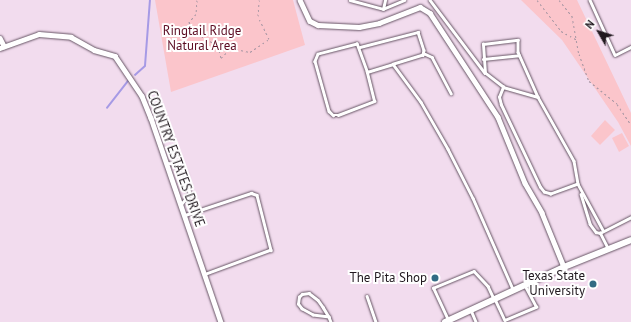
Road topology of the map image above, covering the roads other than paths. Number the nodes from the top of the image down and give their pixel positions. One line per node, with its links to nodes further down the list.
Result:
1 (300, 0): 31 (street)
2 (350, 0): 7 (lane)
3 (385, 0): 7 (lane)
4 (404, 0): 7 (lane)
5 (430, 0): 17 (lane)
6 (590, 0): 11 (lane)
7 (383, 9)
8 (0, 38): 9 (street)
9 (2, 47): 21 (street, COUNTRY ESTATES DRIVE)
10 (360, 47): 12 (lane); 16 (lane); 16 (lane)
11 (631, 47)
12 (423, 53): 15 (lane); 19 (lane)
13 (519, 55): 14 (lane); 14 (lane); 20 (lane)
14 (484, 59): 17 (lane)
15 (393, 64): 16 (lane); 34 (lane)
16 (367, 72)
17 (485, 73): 18 (lane)
18 (503, 87): 20 (lane); 22 (lane)
19 (451, 93)
20 (538, 97): 22 (lane)
21 (166, 163): 24 (street, COUNTRY ESTATES DRIVE); 24 (lane)
22 (578, 184): 23 (lane)
23 (581, 192): 27 (lane); 28 (lane)
24 (181, 205): 25 (street, COUNTRY ESTATES DRIVE)
25 (185, 215): 32 (street, COUNTRY ESTATES DRIVE); 32 (lane)
26 (631, 217): 27 (lane)
27 (603, 230): 28 (lane)
28 (600, 233): 30 (lane)
29 (631, 240): 30 (main road)
30 (608, 249): 31 (main road)
31 (564, 267): 33 (main road)
32 (206, 274): 40 (street, COUNTRY ESTATES DRIVE)
33 (525, 285): 34 (main road); 36 (lane)
34 (514, 290): 36 (main road)
35 (367, 296): 42 (lane)
36 (494, 299): 37 (main road); 39 (lane)
37 (471, 310): 39 (main road); 43 (lane)
38 (329, 317): 38 (lane); 41 (lane)
39 (446, 321)
40 (221, 322)
41 (331, 322)
42 (376, 322)
43 (476, 322)

